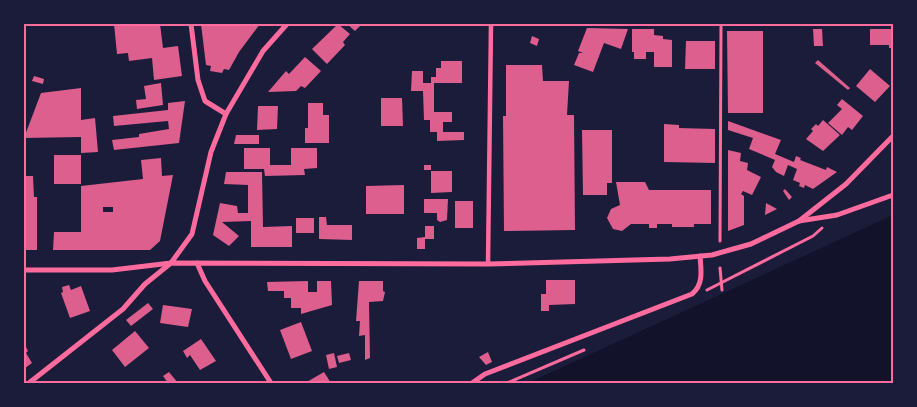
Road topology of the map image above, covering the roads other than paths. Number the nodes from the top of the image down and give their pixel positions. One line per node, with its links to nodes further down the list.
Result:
1 (191, 24): 4 (street)
2 (287, 24): 4 (street)
3 (491, 24): 11 (street)
4 (226, 114): 9 (street)
5 (893, 136): 7 (street)
6 (893, 195): 7 (street)
7 (799, 221): 8 (street)
8 (700, 256): 11 (street); 15 (street)
9 (171, 263): 10 (street); 12 (street); 13 (street)
10 (197, 263): 11 (street); 14 (street)
11 (488, 264)
12 (24, 270)
13 (29, 383)
14 (271, 383)
15 (472, 383)

